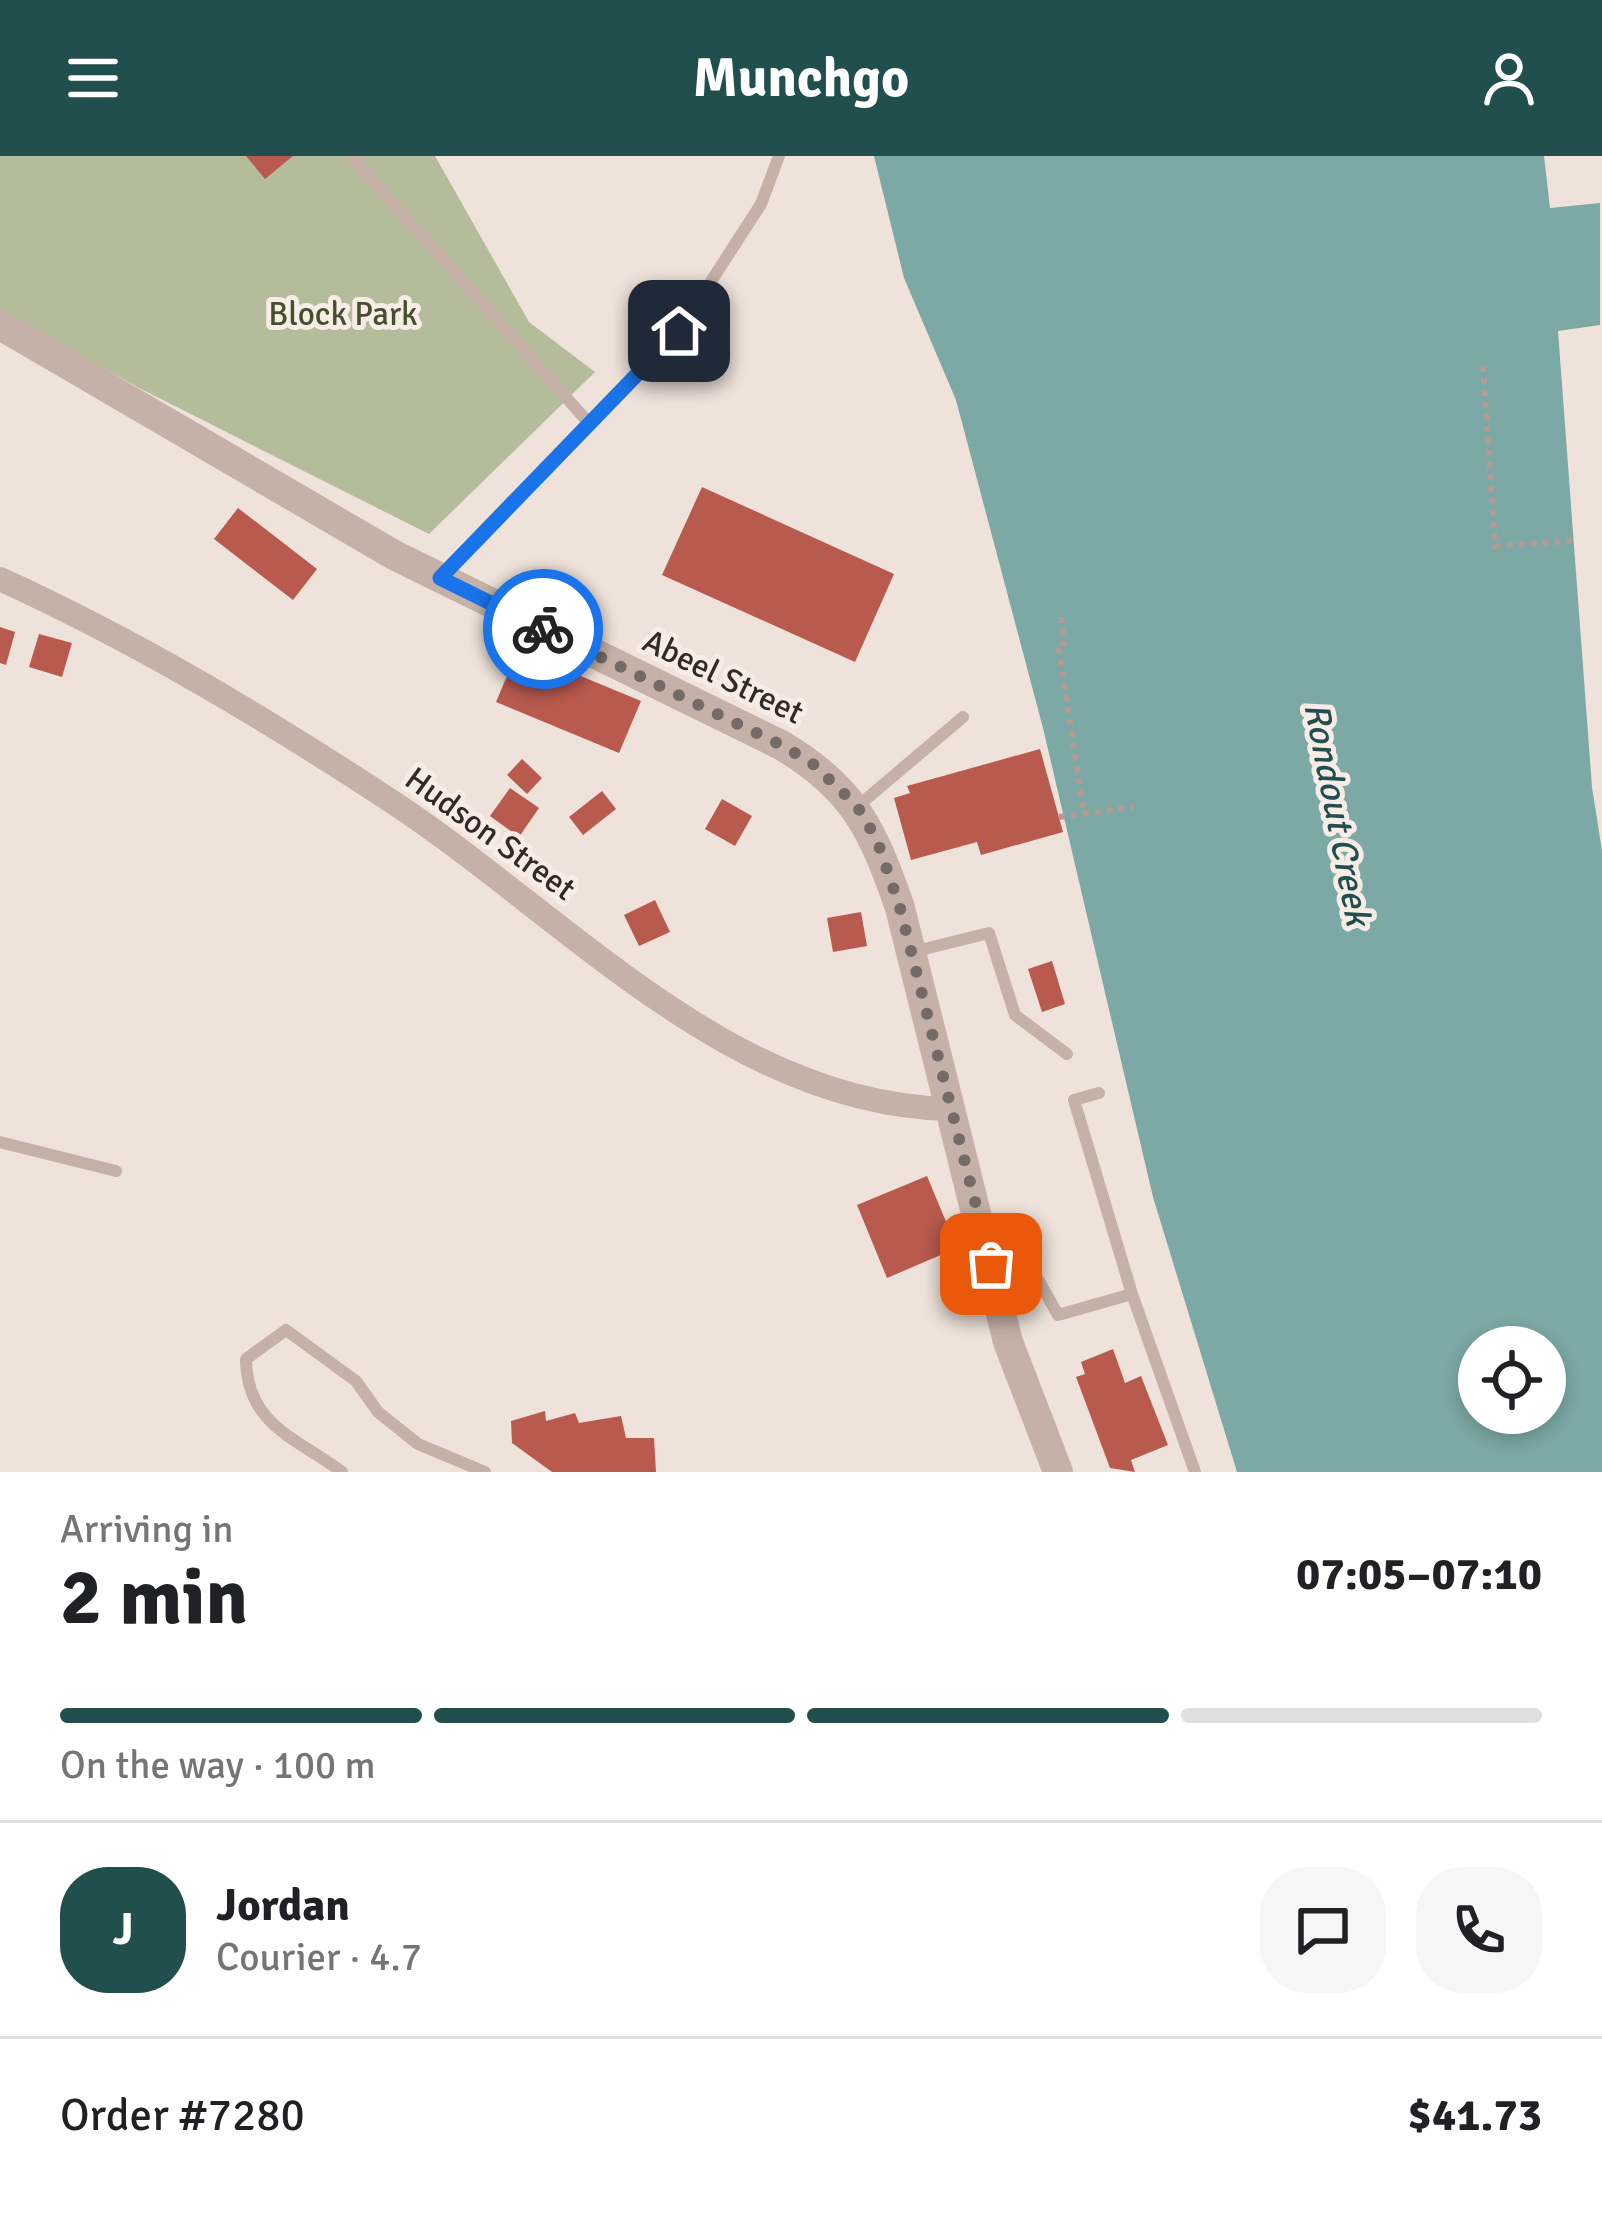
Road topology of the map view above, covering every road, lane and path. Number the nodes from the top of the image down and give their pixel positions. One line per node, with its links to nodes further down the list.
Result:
1 (351, 156): 5 (lane)
2 (779, 156): 5 (lane)
3 (0, 325): 7 (street, Abeel Street)
4 (1483, 366): 6 (path)
5 (588, 422): 7 (lane)
6 (1574, 541)
7 (440, 578): 11 (street, Abeel Street)
8 (0, 579): 18 (street, Hudson Street)
9 (1061, 617): 13 (path)
10 (963, 717): 11 (lane)
11 (857, 806): 15 (street, Abeel Street)
12 (1133, 807): 13 (path)
13 (1084, 814): 14 (path)
14 (1059, 817)
15 (911, 952): 16 (lane); 18 (street, Abeel Street)
16 (1067, 1054)
17 (1100, 1093): 22 (lane)
18 (950, 1109): 21 (street, Abeel Street)
19 (0, 1142): 20 (lane)
20 (116, 1171)
21 (983, 1225): 22 (lane); 25 (street, Abeel Street)
22 (1132, 1294): 26 (lane)
23 (342, 1472): 24 (lane)
24 (485, 1472)
25 (1058, 1472)
26 (1195, 1472)

